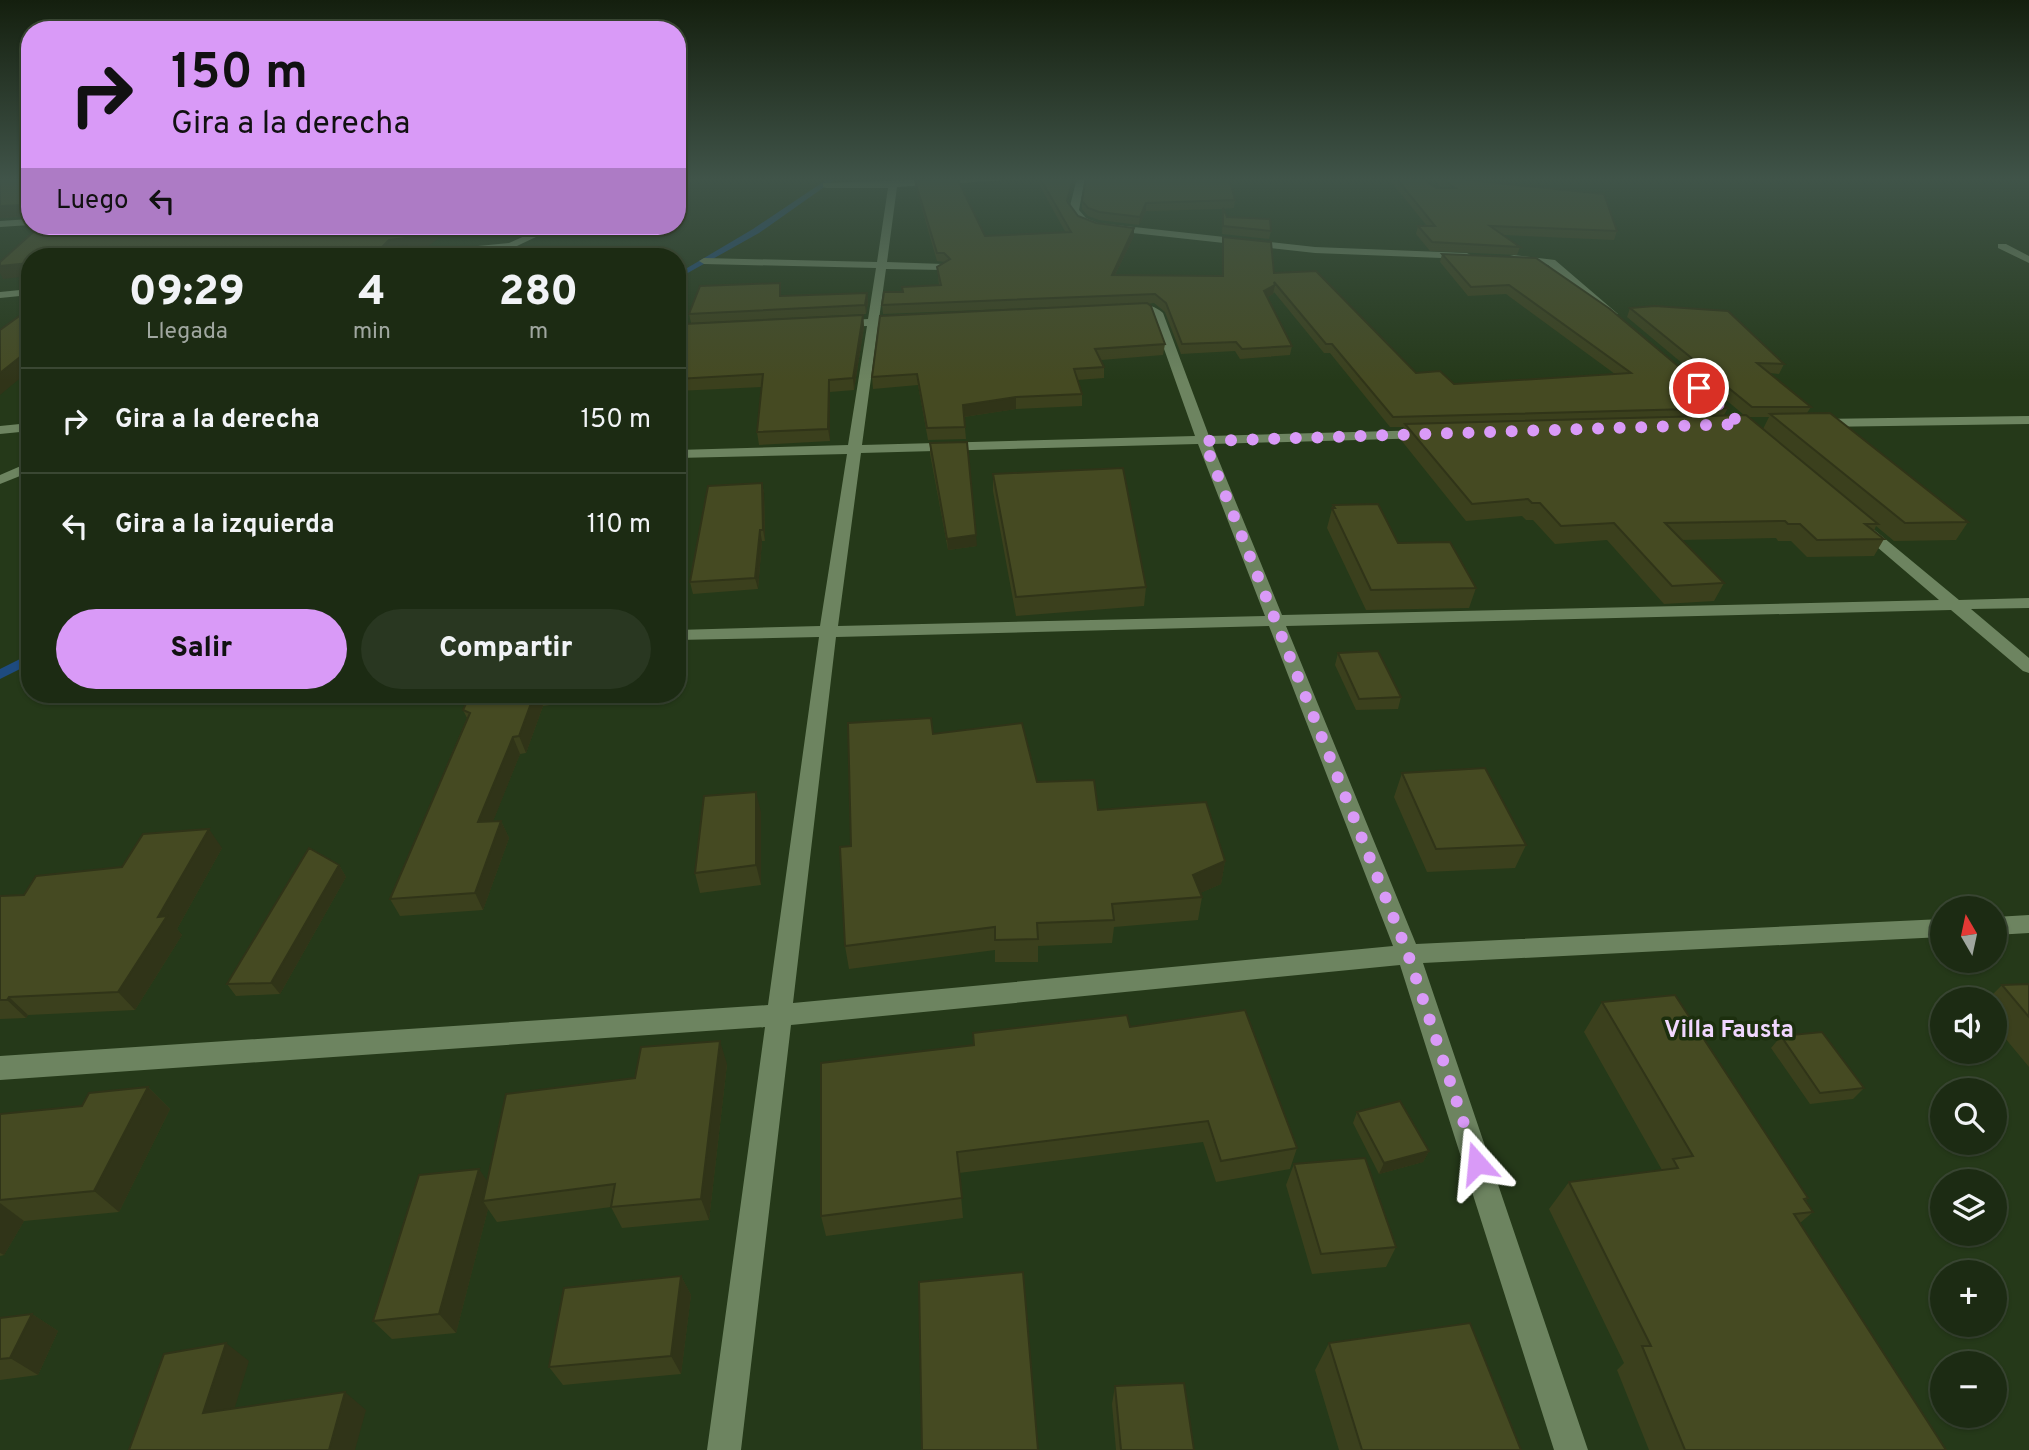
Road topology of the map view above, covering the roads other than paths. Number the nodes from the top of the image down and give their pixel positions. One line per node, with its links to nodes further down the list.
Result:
1 (511, 246): 5 (street); 6 (street)
2 (884, 246): 11 (street)
3 (1275, 246): 7 (street)
4 (2002, 246): 9 (street)
5 (490, 248)
6 (506, 248)
7 (1477, 257)
8 (1504, 258): 19 (street)
9 (2029, 260)
10 (705, 261): 11 (street)
11 (881, 266): 12 (street); 17 (street)
12 (943, 267)
13 (21, 293): 14 (street)
14 (0, 295)
15 (1109, 309): 25 (street)
16 (915, 320): 17 (street)
17 (873, 323): 18 (street); 26 (street)
18 (831, 324)
19 (1625, 325)
20 (2029, 420): 21 (street)
21 (1810, 423)
22 (21, 428): 23 (street)
23 (0, 430)
24 (1438, 434): 25 (street)
25 (1204, 441): 26 (street); 33 (street)
26 (854, 450): 27 (street); 34 (street)
27 (686, 454)
28 (21, 470): 29 (street)
29 (0, 480)
30 (1854, 520): 32 (street)
31 (2029, 603): 32 (street)
32 (1957, 607): 33 (street); 36 (street)
33 (1276, 622): 34 (street); 40 (street)
34 (828, 632): 35 (street); 41 (street)
35 (686, 635)
36 (2029, 667)
37 (2029, 924): 38 (street)
38 (2007, 925)
39 (1930, 929): 40 (street)
40 (1408, 954): 41 (street); 44 (street)
41 (779, 1015): 42 (street); 43 (street)
42 (0, 1068)
43 (724, 1450)
44 (1571, 1450)

